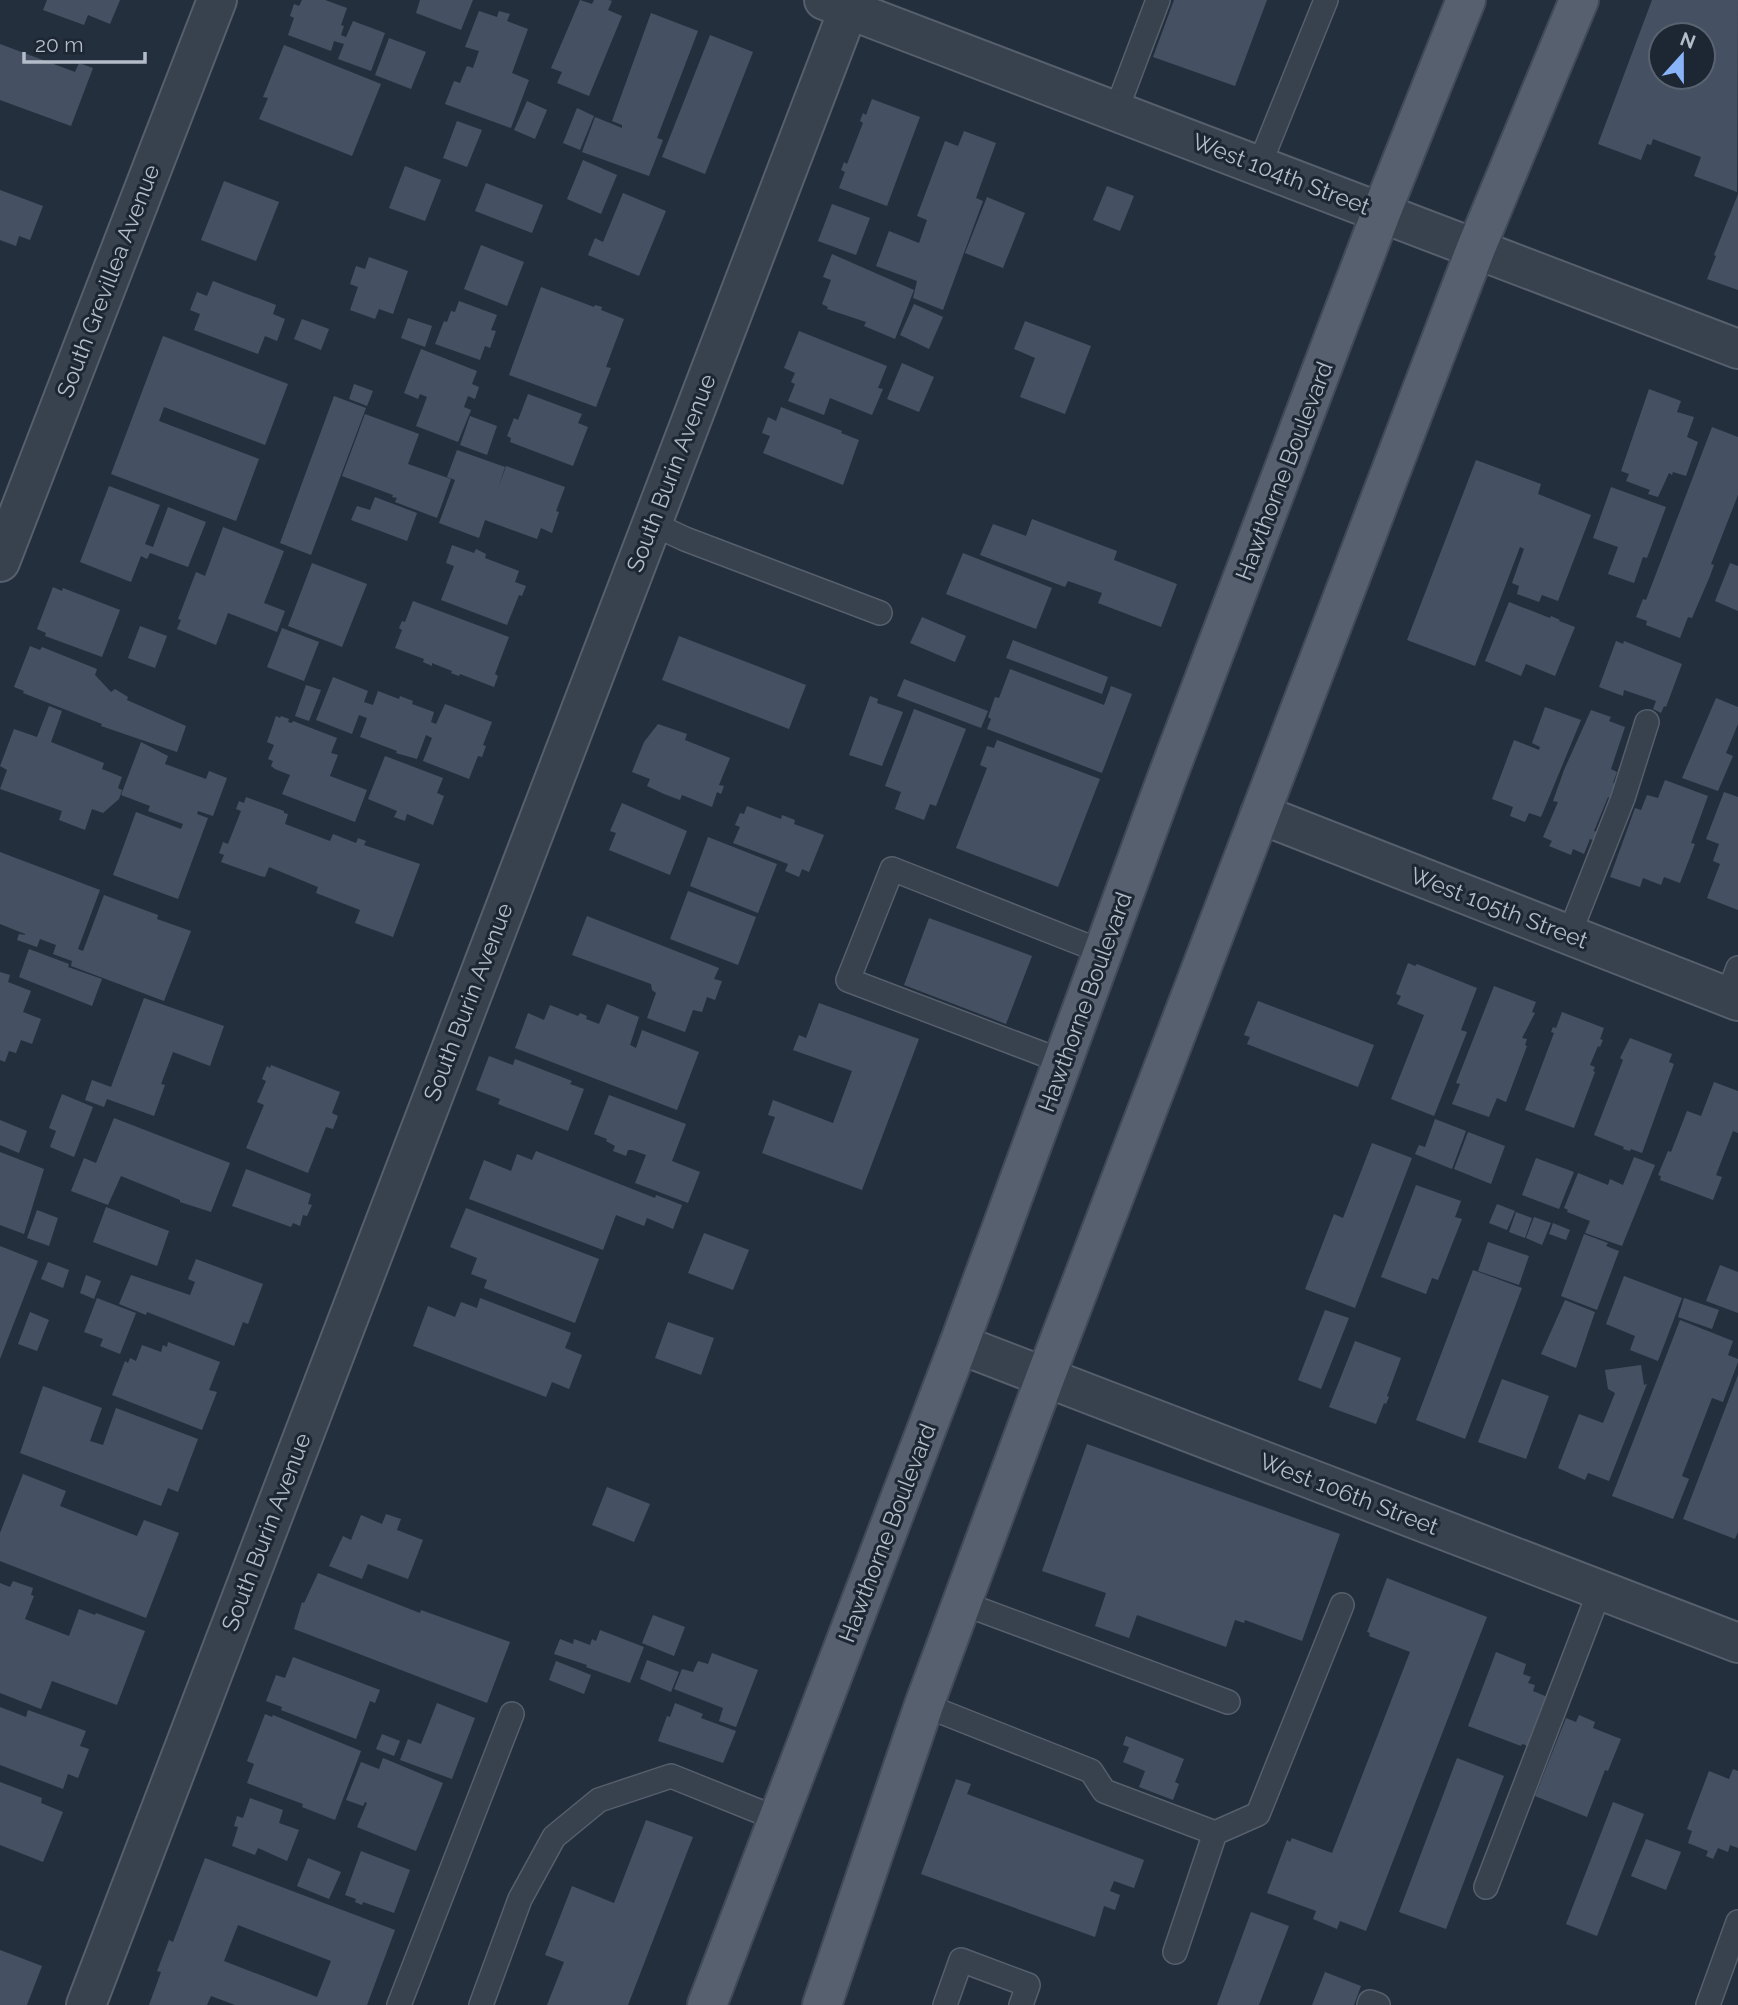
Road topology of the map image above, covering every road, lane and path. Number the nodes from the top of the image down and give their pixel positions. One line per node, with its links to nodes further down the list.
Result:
1 (217, 0): 13 (street, South Grevillea Avenue)
2 (1158, 0): 7 (lane)
3 (1326, 0): 8 (lane)
4 (1466, 0): 9 (main road, Hawthorne Boulevard)
5 (1579, 0): 10 (main road)
6 (841, 3): 7 (street, West 104th Street); 12 (street, South Burin Avenue)
7 (1116, 111): 8 (street, West 104th Street)
8 (1259, 166): 9 (street, West 104th Street)
9 (1381, 213): 10 (street, West 104th Street); 18 (main road, Hawthorne Boulevard)
10 (1476, 248): 11 (street, West 104th Street); 16 (main road)
11 (1738, 349)
12 (651, 523): 14 (lane); 35 (street, South Burin Avenue)
13 (0, 562)
14 (880, 613)
15 (1647, 722): 17 (lane)
16 (1260, 814): 17 (street, West 105th Street); 22 (main road)
17 (1569, 935): 19 (street, West 105th Street)
18 (1103, 952): 20 (main road, Hawthorne Boulevard); 20 (lane)
19 (1734, 989)
20 (1064, 1062): 21 (main road, Hawthorne Boulevard)
21 (960, 1344): 22 (street, West 106th Street); 30 (main road, Hawthorne Boulevard)
22 (1045, 1378): 23 (street, West 106th Street); 24 (main road)
23 (1600, 1590): 26 (street, West 106th Street); 32 (lane)
24 (962, 1603): 27 (lane); 28 (main road)
25 (1342, 1605): 31 (lane)
26 (1738, 1643)
27 (1228, 1702)
28 (924, 1705): 31 (lane); 39 (main road)
29 (512, 1714): 36 (lane)
30 (778, 1819): 37 (lane); 38 (main road, Hawthorne Boulevard)
31 (1215, 1833): 34 (lane)
32 (1486, 1888)
33 (1738, 1922): 44 (lane)
34 (1175, 1952)
35 (86, 2005)
36 (399, 2005)
37 (481, 2005)
38 (707, 2005)
39 (822, 2005)
40 (945, 2005): 41 (lane)
41 (1021, 2005)
42 (1368, 2005): 43 (lane)
43 (1378, 2005)
44 (1708, 2005)

